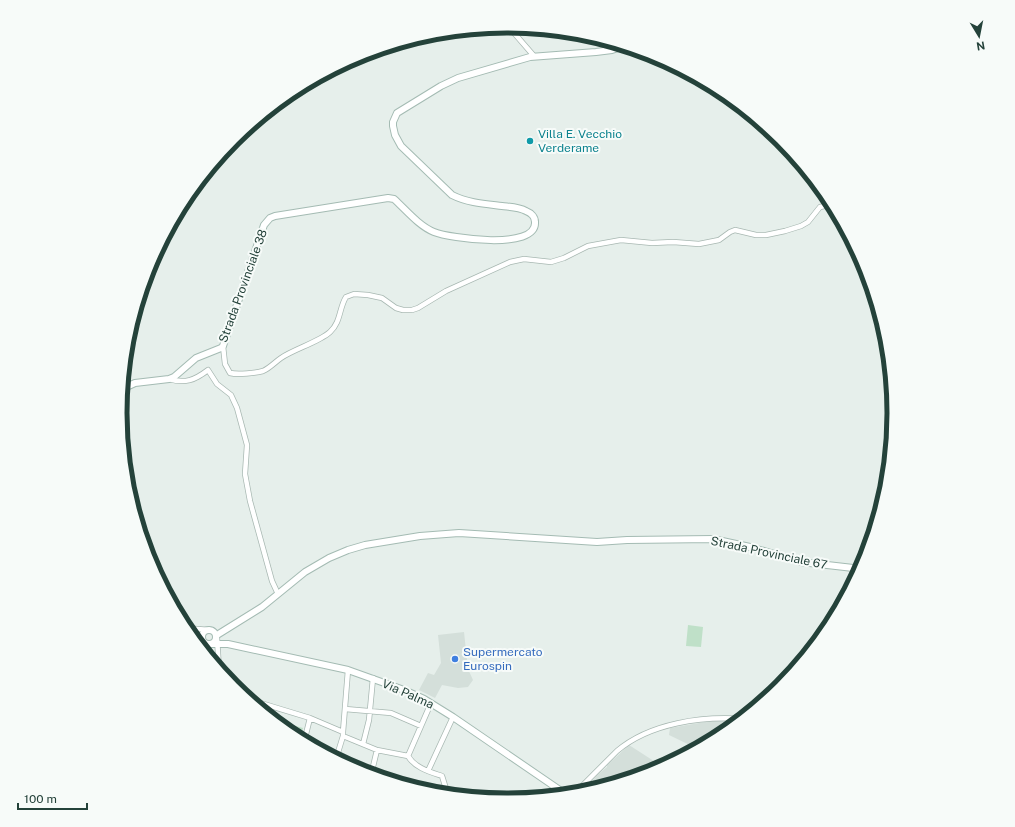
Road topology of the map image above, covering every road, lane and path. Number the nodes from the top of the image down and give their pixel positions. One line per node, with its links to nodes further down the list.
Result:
1 (514, 33): 3 (street)
2 (616, 49): 3 (street, Strada Provinciale 38)
3 (534, 56): 5 (street, Strada Provinciale 38)
4 (826, 205): 5 (street)
5 (223, 346): 6 (street, Strada Provinciale 38)
6 (169, 379): 7 (street, Strada Provinciale 38); 9 (street)
7 (128, 386)
8 (855, 568): 9 (street, Strada Provinciale 67)
9 (278, 594): 10 (street, Strada Provinciale 67)
10 (234, 624): 12 (street); 14 (street)
11 (194, 629): 12 (street)
12 (210, 630): 13 (street); 14 (street)
13 (201, 636): 16 (street)
14 (217, 638): 16 (street); 17 (street); 18 (street)
15 (205, 644): 16 (street)
16 (209, 644): 18 (street)
17 (228, 644): 18 (street); 20 (street, Via Palma)
18 (219, 656): 19 (street)
19 (219, 661)
20 (348, 670): 21 (street, Via Palma); 24 (street)
21 (373, 678): 22 (street, Via Palma); 25 (street)
22 (431, 703): 26 (street, Via Palma); 29 (street)
23 (264, 705): 27 (street)
24 (345, 709): 25 (street); 30 (street)
25 (370, 711): 29 (street); 32 (street)
26 (453, 716): 37 (street); 40 (street, Via Palma)
27 (310, 718): 30 (street); 31 (street)
28 (734, 719): 38 (street)
29 (421, 726): 35 (street)
30 (343, 734): 32 (street); 34 (street)
31 (306, 736)
32 (364, 744): 33 (street)
33 (377, 750): 35 (street); 36 (street)
34 (337, 754)
35 (408, 756): 37 (street)
36 (372, 769)
37 (428, 771): 39 (street)
38 (580, 787)
39 (446, 789)
40 (560, 790)

